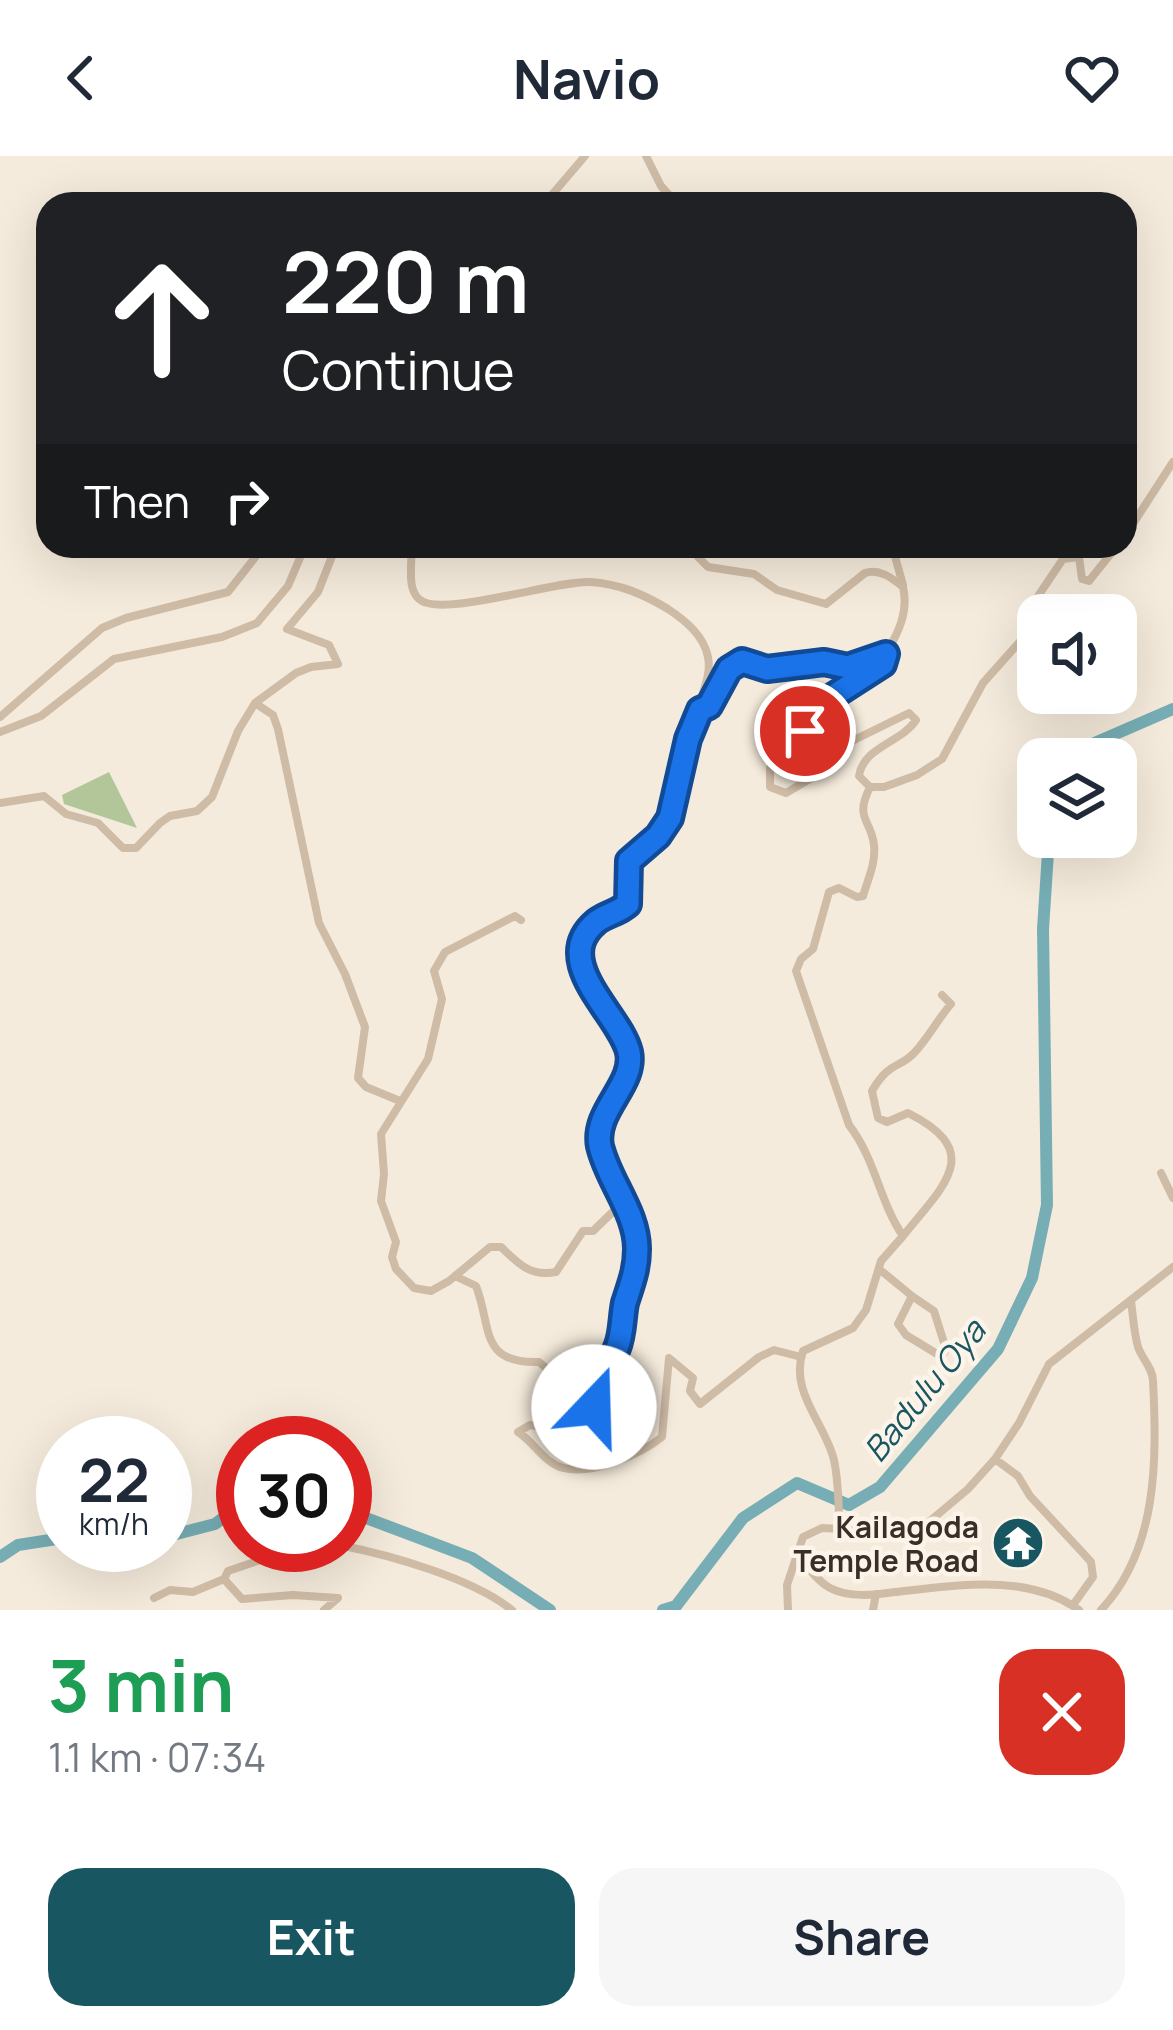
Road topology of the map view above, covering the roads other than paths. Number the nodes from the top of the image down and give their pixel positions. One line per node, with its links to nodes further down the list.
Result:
1 (575, 156): 4 (street)
2 (585, 156): 4 (street)
3 (646, 156): 6 (street)
4 (573, 168): 5 (street)
5 (554, 192)
6 (667, 192)
7 (1173, 462): 8 (street)
8 (1137, 518)
9 (256, 558): 22 (street)
10 (300, 558): 23 (street)
11 (332, 558): 20 (street)
12 (412, 558): 21 (street)
13 (700, 558): 18 (street)
14 (895, 558): 18 (street)
15 (1071, 558): 24 (street)
16 (1078, 558): 17 (street)
17 (1107, 558)
18 (903, 587): 19 (street)
19 (886, 654): 21 (street); 24 (street)
20 (255, 703): 25 (street); 28 (street)
21 (700, 710): 31 (street)
22 (0, 717)
23 (0, 732)
24 (870, 788): 32 (street)
25 (0, 803)
26 (521, 920): 28 (street)
27 (942, 995): 32 (street)
28 (400, 1101): 35 (street)
29 (1161, 1173): 30 (street)
30 (1173, 1198)
31 (622, 1202): 35 (street); 39 (street)
32 (904, 1236): 34 (street)
33 (1173, 1268): 37 (street)
34 (879, 1269): 36 (street); 38 (street)
35 (455, 1276): 39 (street)
36 (912, 1296): 36 (street)
37 (1131, 1301): 40 (street); 55 (street)
38 (801, 1357): 39 (street); 41 (street)
39 (594, 1407)
40 (995, 1459): 41 (street); 49 (street)
41 (840, 1528): 43 (street)
42 (372, 1552): 52 (street)
43 (797, 1555): 46 (street); 53 (street)
44 (228, 1572): 45 (street)
45 (224, 1579): 47 (street); 48 (street)
46 (876, 1594): 49 (street); 54 (street)
47 (154, 1598)
48 (264, 1599): 50 (street); 51 (street)
49 (1076, 1608)
50 (254, 1610)
51 (324, 1610)
52 (512, 1610)
53 (788, 1610)
54 (873, 1610)
55 (1101, 1610)

